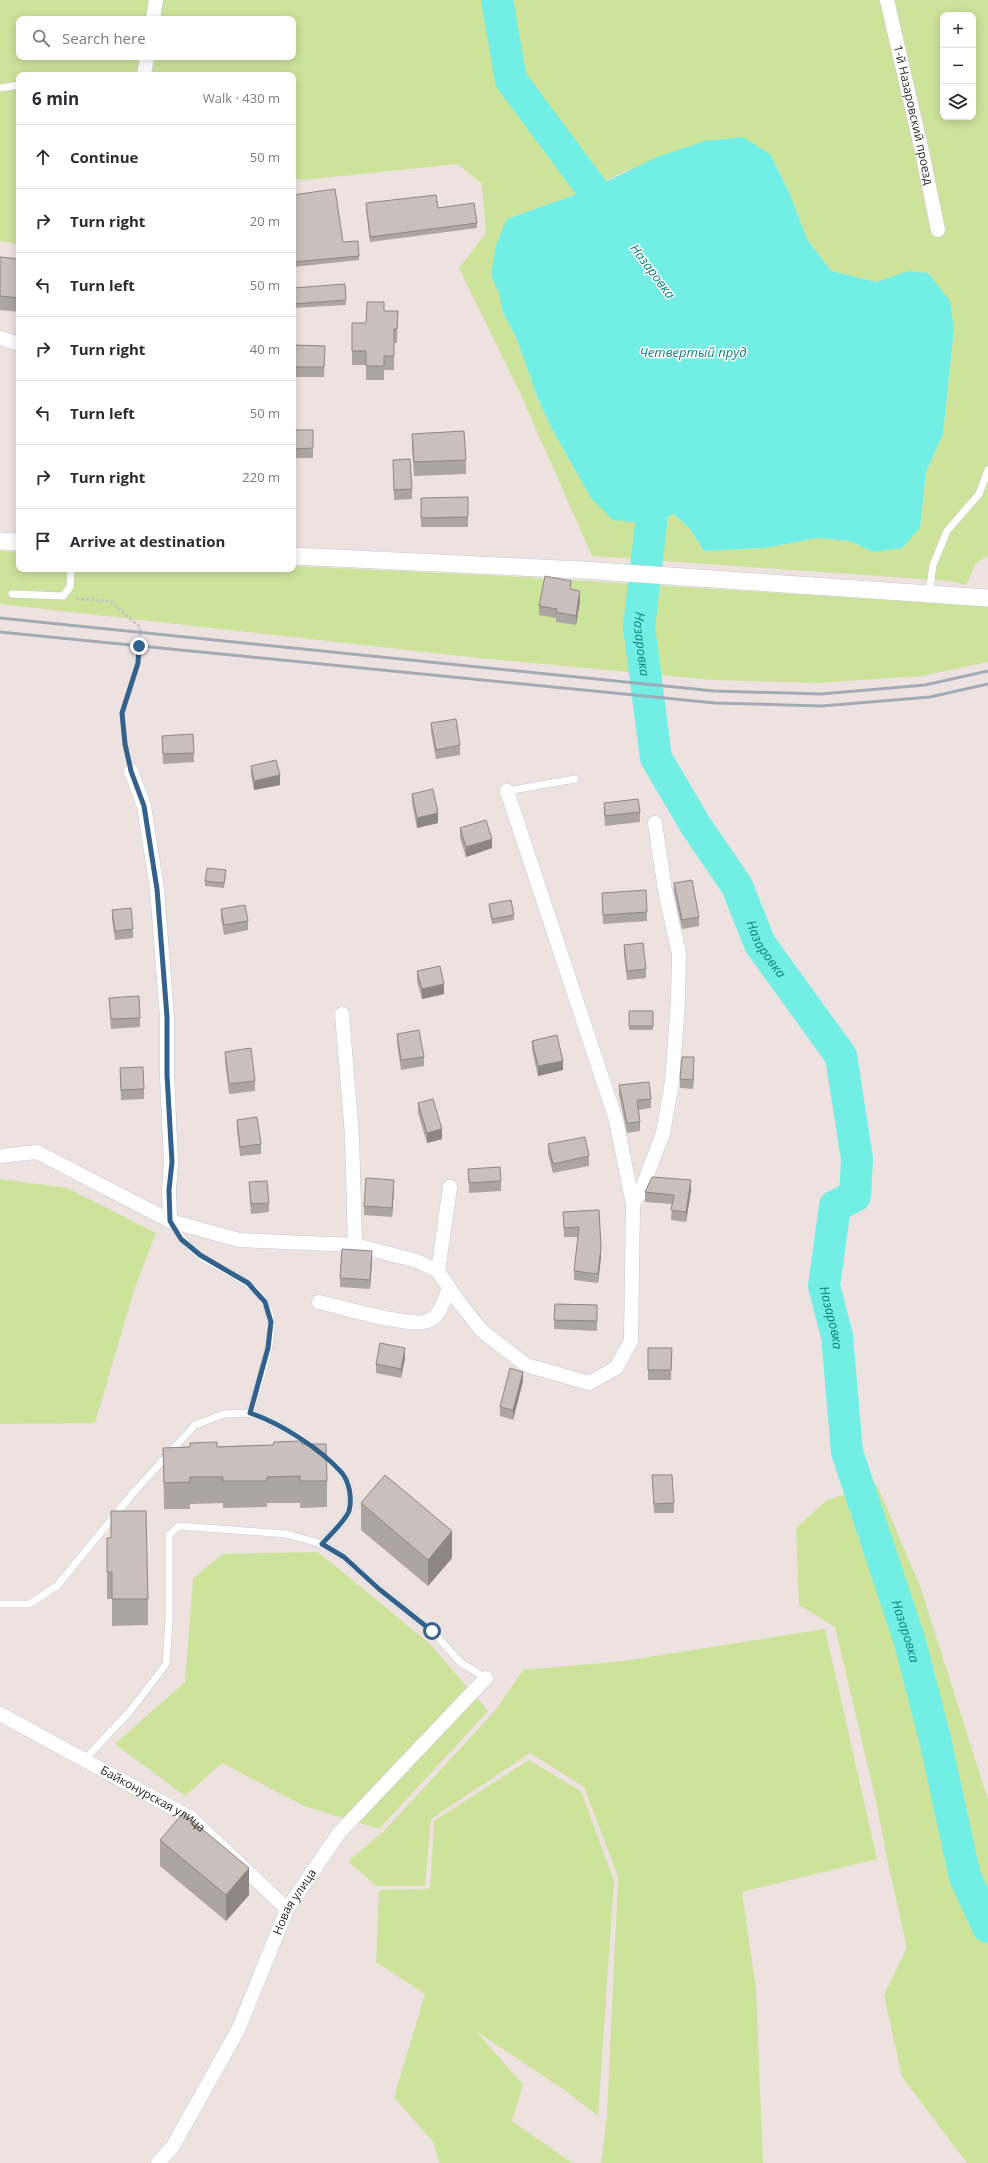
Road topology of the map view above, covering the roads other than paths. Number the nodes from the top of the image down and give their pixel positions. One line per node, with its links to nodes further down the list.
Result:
1 (156, 0): 3 (street)
2 (887, 0): 8 (street, 1-й Назаровский проезд)
3 (153, 16)
4 (146, 60): 5 (street)
5 (144, 72)
6 (16, 85): 7 (lane)
7 (0, 88)
8 (938, 230)
9 (0, 338): 10 (street)
10 (16, 343)
11 (988, 470): 17 (lane)
12 (0, 541): 13 (street)
13 (16, 542)
14 (296, 556): 17 (street)
15 (71, 572): 16 (lane)
16 (12, 594)
17 (929, 594): 18 (street)
18 (988, 598)
19 (131, 771): 27 (street)
20 (575, 779): 21 (lane)
21 (507, 791): 26 (street)
22 (655, 823): 26 (street)
23 (342, 1014): 28 (street)
24 (0, 1156): 27 (street)
25 (450, 1187): 29 (street)
26 (633, 1204): 30 (street)
27 (170, 1221): 28 (street); 32 (lane)
28 (355, 1245): 29 (street)
29 (438, 1271): 30 (street)
30 (449, 1287): 31 (street)
31 (319, 1302)
32 (250, 1413): 33 (lane); 34 (lane)
33 (322, 1544): 35 (lane); 37 (lane)
34 (0, 1604)
35 (486, 1678): 38 (street, Новая улица)
36 (0, 1714): 37 (street, Байконурская улица)
37 (84, 1760): 38 (street, Байконурская улица)
38 (287, 1909): 39 (street, Новая улица)
39 (158, 2163)

